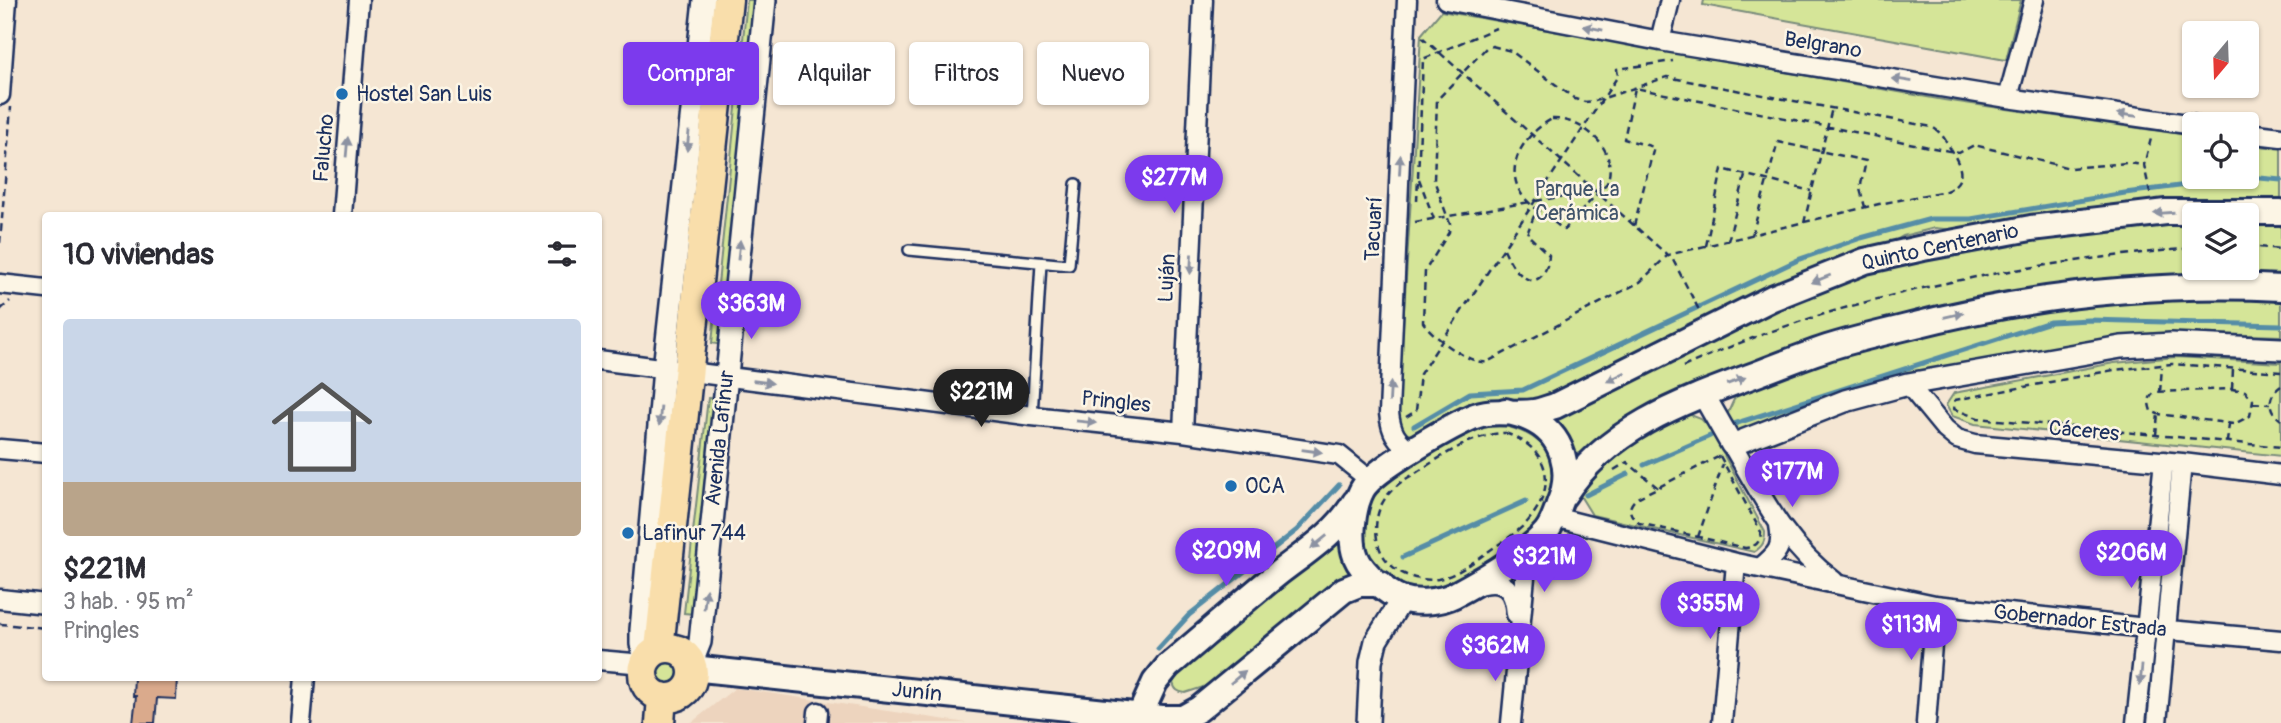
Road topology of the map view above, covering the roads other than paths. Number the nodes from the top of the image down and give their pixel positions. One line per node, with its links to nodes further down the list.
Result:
1 (7, 0): 14 (street)
2 (359, 0): 19 (street, Falucho, one-way to 2)
3 (704, 0): 28 (street, Avenida Lafinur, one-way to 28)
4 (728, 0): 28 (main road, Avenida Lafinur)
5 (743, 0): 28 (main road, Avenida Lafinur)
6 (765, 0): 28 (street, Avenida Lafinur, one-way to 6)
7 (1203, 0): 33 (street, Luján, one-way to 33)
8 (1407, 0): 35 (street, Tacuarí, one-way to 8)
9 (1446, 0): 12 (street, Belgrano, one-way to 9)
10 (1670, 0): 12 (street)
11 (2034, 0): 13 (street)
12 (1658, 48): 13 (street, Belgrano, one-way to 12)
13 (2008, 98): 15 (street, Belgrano, one-way to 13)
14 (6, 101)
15 (2182, 123)
16 (2259, 134): 17 (street)
17 (2281, 138)
18 (1076, 184): 22 (lane)
19 (342, 212)
20 (2281, 212): 31 (main road, Quinto Centenario, one-way to 31)
21 (909, 250): 22 (lane)
22 (1041, 263): 32 (lane)
23 (0, 284): 25 (street)
24 (2281, 288): 30 (main road, one-way to 24)
25 (42, 289)
26 (2281, 349): 29 (street)
27 (602, 361): 28 (street, Pringles)
28 (695, 373): 32 (street, Pringles, one-way to 32); 57 (main road, Avenida Lafinur); 57 (street, Avenida Lafinur, one-way to 57)
29 (1908, 384): 37 (street); 38 (street, Cáceres)
30 (1703, 394): 37 (street, Gobernador Estrada); 42 (main road)
31 (1505, 411): 35 (main road, Quinto Centenario); 42 (main road)
32 (1032, 416): 33 (street, Pringles, one-way to 33)
33 (1183, 432): 41 (street, Pringles, one-way to 41)
34 (0, 449): 36 (street)
35 (1412, 451): 41 (main road, Quinto Centenario)
36 (42, 453)
37 (1728, 454): 43 (street, Gobernador Estrada)
38 (2164, 461): 39 (street, Cáceres); 53 (street)
39 (2182, 463): 40 (street, Cáceres); 54 (street)
40 (2281, 475)
41 (1366, 485): 46 (main road); 61 (main road, one-way to 61)
42 (1554, 516): 44 (street, Gobernador Estrada); 48 (main road); 56 (street)
43 (1779, 525): 45 (street); 47 (street, Gobernador Estrada)
44 (1736, 563): 45 (street, Gobernador Estrada); 66 (street)
45 (1760, 568): 47 (street, Gobernador Estrada)
46 (1381, 584): 50 (main road); 62 (main road, one-way to 46)
47 (1840, 585): 52 (street, Gobernador Estrada)
48 (1450, 597): 50 (main road); 56 (street)
49 (0, 599): 51 (street)
50 (1402, 599): 64 (street)
51 (42, 604)
52 (1935, 605): 53 (street, Gobernador Estrada); 67 (street)
53 (2146, 628): 54 (street, Gobernador Estrada); 68 (street, one-way to 68)
54 (2167, 630): 55 (street, Gobernador Estrada); 69 (street)
55 (2281, 640)
56 (1517, 645): 65 (street)
57 (668, 659): 58 (street, Junín); 60 (main road); 60 (main road); 61 (main road, Junín)
58 (602, 660)
59 (305, 681): 63 (street)
60 (661, 710)
61 (1140, 715): 62 (main road, Junín)
62 (1183, 720)
63 (301, 723)
64 (1368, 723)
65 (1511, 723)
66 (1722, 723)
67 (1926, 723)
68 (2136, 723)
69 (2157, 723)

